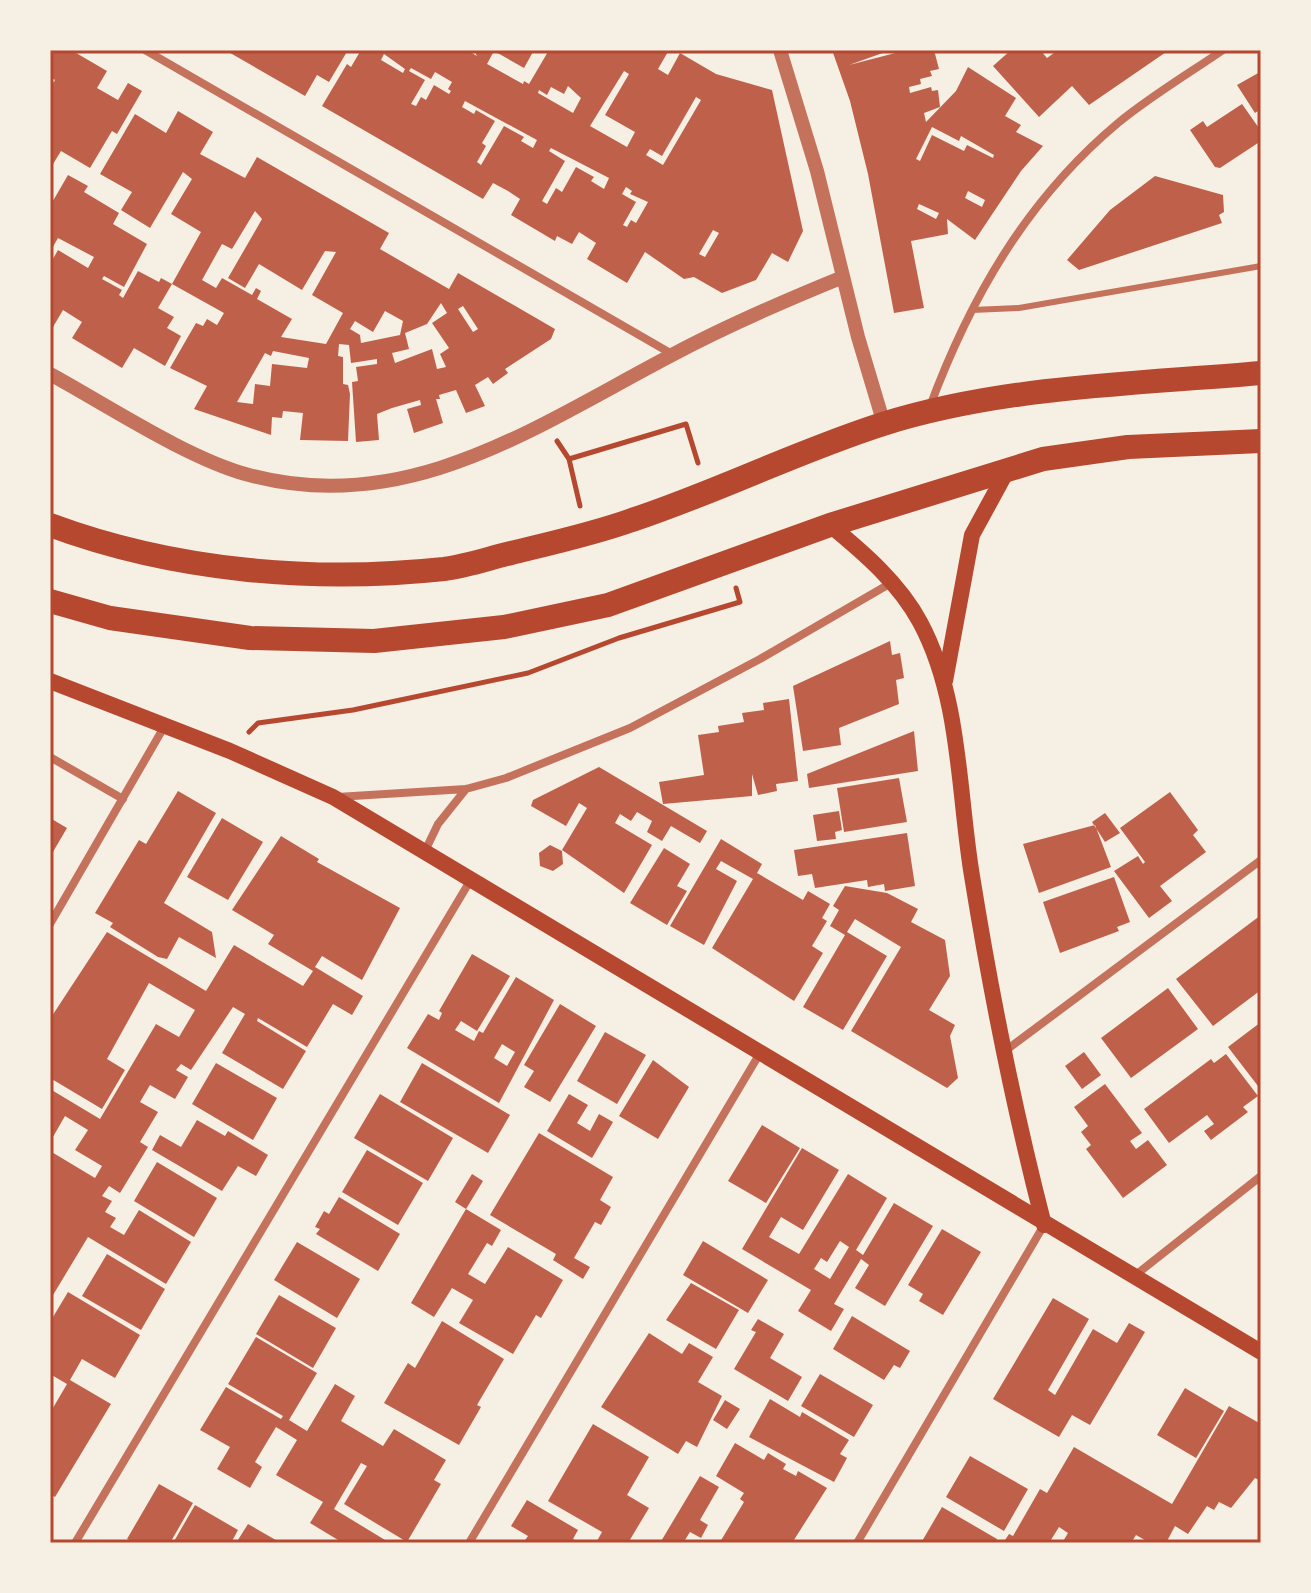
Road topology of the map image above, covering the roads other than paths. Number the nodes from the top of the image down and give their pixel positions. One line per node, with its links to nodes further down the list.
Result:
1 (145, 50): 7 (street)
2 (1223, 50): 6 (street)
3 (778, 52): 5 (street)
4 (1261, 266): 6 (lane)
5 (843, 277): 7 (street); 11 (street)
6 (970, 310): 10 (street)
7 (672, 354): 9 (street)
8 (1261, 373): 10 (highway)
9 (50, 374)
10 (927, 413): 11 (highway)
11 (884, 424): 14 (highway)
12 (1261, 441): 13 (highway)
13 (1008, 469): 15 (highway); 19 (main road)
14 (50, 525)
15 (830, 525): 16 (main road); 17 (highway)
16 (891, 583): 19 (main road); 22 (street)
17 (50, 601)
18 (50, 681): 20 (main road)
19 (945, 682): 30 (main road)
20 (164, 727): 23 (main road); 24 (street)
21 (50, 757): 24 (street)
22 (466, 789): 23 (street); 25 (street)
23 (333, 797): 25 (main road)
24 (123, 799): 28 (street)
25 (424, 852): 27 (main road)
26 (1261, 860): 30 (street)
27 (470, 881): 29 (main road); 35 (street)
28 (50, 924)
29 (760, 1053): 32 (main road); 36 (street)
30 (1002, 1054): 32 (main road)
31 (1261, 1176): 33 (street)
32 (1044, 1225): 33 (main road); 37 (street)
33 (1133, 1278): 34 (main road)
34 (1261, 1352)
35 (75, 1543)
36 (469, 1543)
37 (857, 1543)

